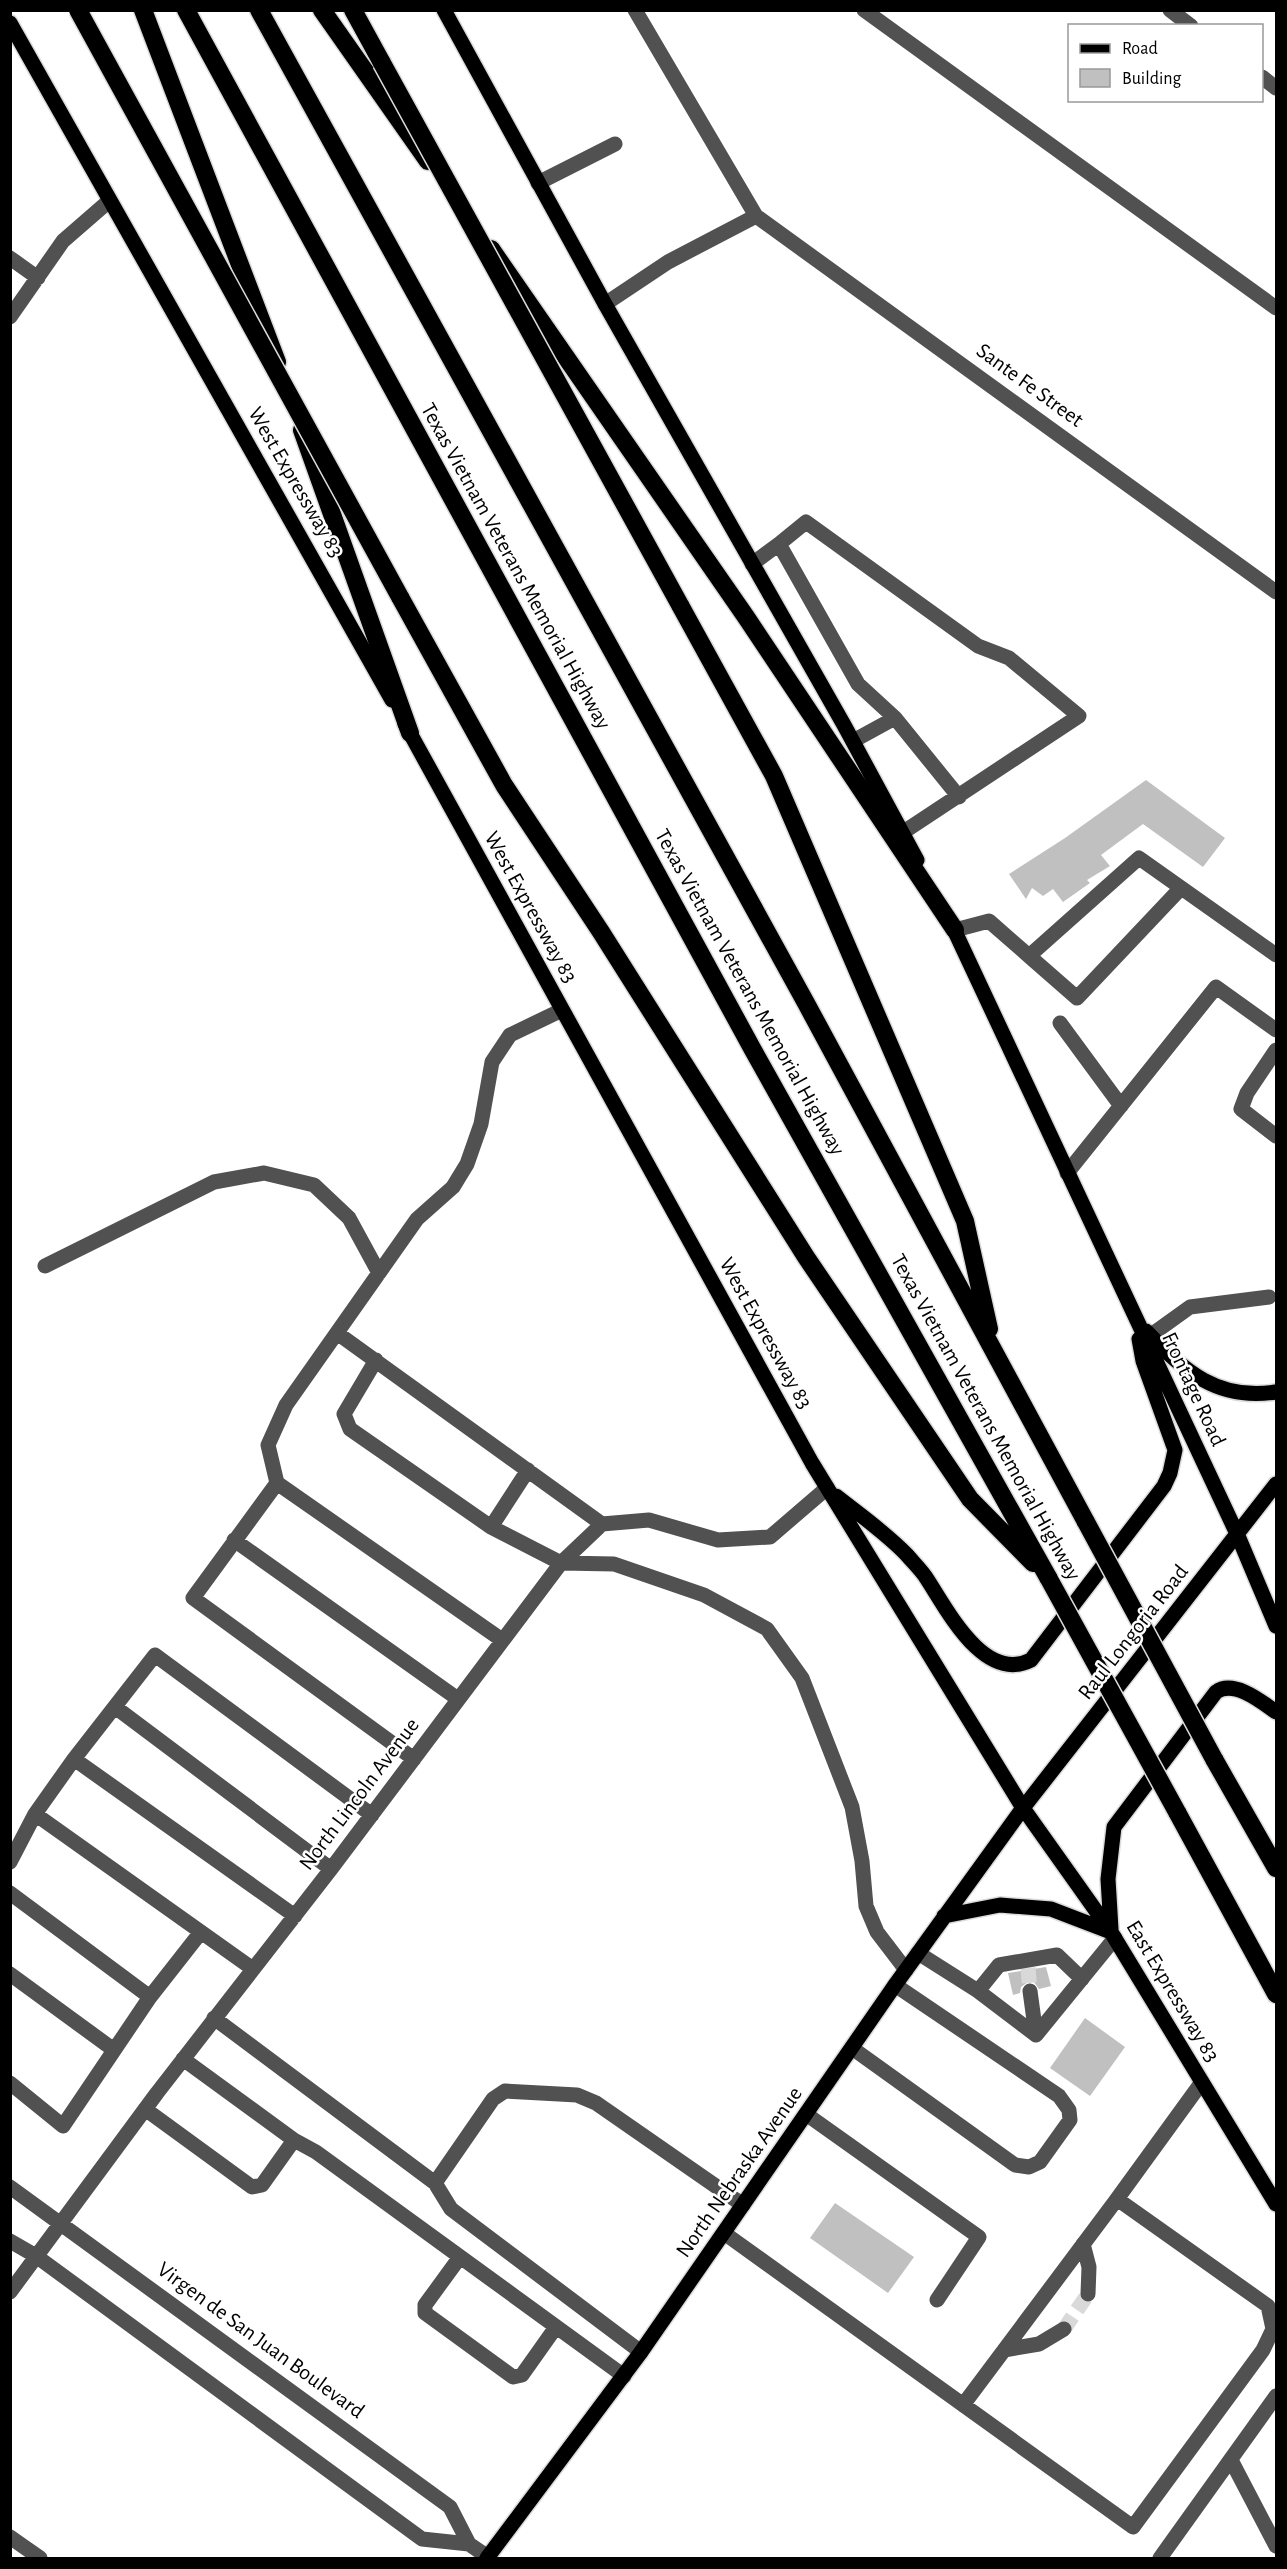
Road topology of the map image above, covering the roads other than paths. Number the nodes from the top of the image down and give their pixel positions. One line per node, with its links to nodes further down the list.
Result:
1 (78, 10): 61 (highway, bridge)
2 (143, 10): 28 (highway)
3 (186, 10): 61 (highway, Texas Vietnam Veterans Memorial Highway)
4 (259, 10): 49 (highway, Texas Vietnam Veterans Memorial Highway)
5 (322, 10): 33 (highway)
6 (352, 10): 49 (highway, bridge)
7 (444, 10): 16 (main road)
8 (635, 10): 18 (street, Sante Fe Street)
9 (864, 10): 22 (street)
10 (1170, 10): 12 (street)
11 (10, 23): 17 (main road, West Expressway 83)
12 (1188, 24)
13 (1263, 78): 14 (street)
14 (1276, 88)
15 (615, 144): 16 (street)
16 (538, 183): 21 (main road)
17 (109, 201): 20 (street); 28 (main road, West Expressway 83)
18 (756, 216): 21 (street); 26 (street, Sante Fe Street)
19 (10, 258): 20 (street)
20 (38, 278): 23 (street)
21 (605, 304): 25 (main road)
22 (1276, 308)
23 (10, 317)
24 (779, 544): 25 (street); 27 (street); 30 (street)
25 (752, 564): 29 (main road)
26 (1276, 592)
27 (896, 718): 29 (street); 30 (street)
28 (410, 733): 36 (main road, West Expressway 83)
29 (853, 741): 31 (main road)
30 (959, 797): 31 (street)
31 (902, 833): 33 (main road)
32 (1181, 888): 34 (street); 35 (street); 35 (street)
33 (955, 930): 35 (street); 42 (main road)
34 (1276, 955)
35 (1029, 956)
36 (562, 1010): 44 (street); 55 (main road, West Expressway 83)
37 (1060, 1023): 40 (street)
38 (1276, 1030): 40 (street)
39 (1276, 1050): 41 (street)
40 (1121, 1106): 42 (street)
41 (1276, 1136)
42 (1067, 1173): 46 (main road, Frontage Road)
43 (45, 1266): 44 (street)
44 (379, 1273): 47 (street)
45 (1274, 1296): 48 (street)
46 (1136, 1320): 48 (main road); 55 (main road); 58 (main road, Frontage Road)
47 (337, 1333): 50 (street); 53 (street)
48 (1151, 1335): 51 (main road)
49 (994, 1352): 73 (highway, Texas Vietnam Veterans Memorial Highway, bridge)
50 (376, 1360): 52 (street); 57 (street)
51 (1276, 1392)
52 (528, 1470): 56 (street); 57 (street)
53 (277, 1483): 59 (street); 63 (street)
54 (1276, 1484): 58 (main road, Raul Longoria Road)
55 (827, 1488): 56 (street); 69 (main road, West Expressway 83)
56 (602, 1524): 60 (street, North Lincoln Avenue)
57 (491, 1527): 60 (street)
58 (1238, 1536): 62 (main road, Frontage Road); 69 (main road, Raul Longoria Road)
59 (234, 1539): 64 (street); 68 (street)
60 (561, 1563): 63 (street, North Lincoln Avenue); 82 (street)
61 (1049, 1579): 88 (highway, Texas Vietnam Veterans Memorial Highway, bridge)
62 (1276, 1626)
63 (502, 1640): 64 (street, North Lincoln Avenue)
64 (458, 1699): 68 (street, North Lincoln Avenue)
65 (115, 1707): 67 (street); 71 (street); 74 (street)
66 (1276, 1712): 79 (main road)
67 (74, 1759): 70 (street); 76 (street)
68 (414, 1759): 71 (street, North Lincoln Avenue)
69 (1023, 1808): 77 (main road, North Nebraska Avenue); 79 (main road, East Expressway 83)
70 (35, 1814): 72 (street); 78 (street)
71 (372, 1815): 74 (street, North Lincoln Avenue)
72 (10, 1862)
73 (1276, 1868)
74 (332, 1869): 76 (street, North Lincoln Avenue)
75 (10, 1893): 89 (street)
76 (294, 1916): 81 (street, North Lincoln Avenue)
77 (945, 1916): 79 (main road); 80 (main road, North Nebraska Avenue)
78 (201, 1932): 81 (street); 89 (street)
79 (1113, 1935): 84 (street); 95 (main road, East Expressway 83)
80 (918, 1953): 82 (main road, North Nebraska Avenue); 86 (street)
81 (253, 1969): 90 (street, North Lincoln Avenue)
82 (906, 1970): 85 (main road, North Nebraska Avenue)
83 (10, 1974): 93 (street)
84 (1082, 1978): 86 (street); 91 (street)
85 (895, 1985): 92 (main road, North Nebraska Avenue); 92 (street)
86 (978, 1991): 91 (street)
87 (1030, 1991): 91 (street)
88 (1276, 1995)
89 (150, 1997): 93 (street)
90 (214, 2018): 94 (street, North Lincoln Avenue); 100 (street)
91 (1036, 2035)
92 (852, 2048): 98 (main road, North Nebraska Avenue)
93 (114, 2050): 96 (street)
94 (183, 2059): 97 (street, North Lincoln Avenue); 99 (street)
95 (1202, 2082): 102 (street); 103 (main road, East Expressway 83)
96 (10, 2084)
97 (145, 2109): 99 (street); 105 (street, North Lincoln Avenue)
98 (806, 2114): 104 (main road, North Nebraska Avenue); 113 (street)
99 (294, 2140): 110 (street)
100 (435, 2183): 104 (street); 117 (street)
101 (10, 2187): 105 (street, Virgen de San Juan Boulevard)
102 (1117, 2199): 108 (street); 120 (street)
103 (1276, 2204)
104 (743, 2205): 106 (main road, North Nebraska Avenue)
105 (61, 2222): 109 (street, North Lincoln Avenue); 123 (street, Virgen de San Juan Boulevard)
106 (724, 2233): 117 (main road, North Nebraska Avenue); 120 (street)
107 (10, 2241): 109 (street, Virgen de San Juan Boulevard)
108 (1083, 2244): 112 (street); 116 (street)
109 (36, 2256): 111 (street, North Lincoln Avenue); 123 (street, Virgen de San Juan Boulevard)
110 (460, 2257): 114 (street); 114 (street)
111 (10, 2292)
112 (1088, 2294)
113 (937, 2300)
114 (556, 2327): 118 (street)
115 (1064, 2329): 116 (street)
116 (1004, 2350): 120 (street)
117 (641, 2352): 118 (main road, North Nebraska Avenue)
118 (624, 2376): 125 (main road, North Nebraska Avenue)
119 (1276, 2396): 121 (street)
120 (963, 2405)
121 (1231, 2460): 124 (street); 127 (street)
122 (10, 2537): 126 (street)
123 (469, 2544): 125 (street, Virgen de San Juan Boulevard)
124 (1276, 2546)
125 (487, 2558)
126 (40, 2559)
127 (1160, 2559)

